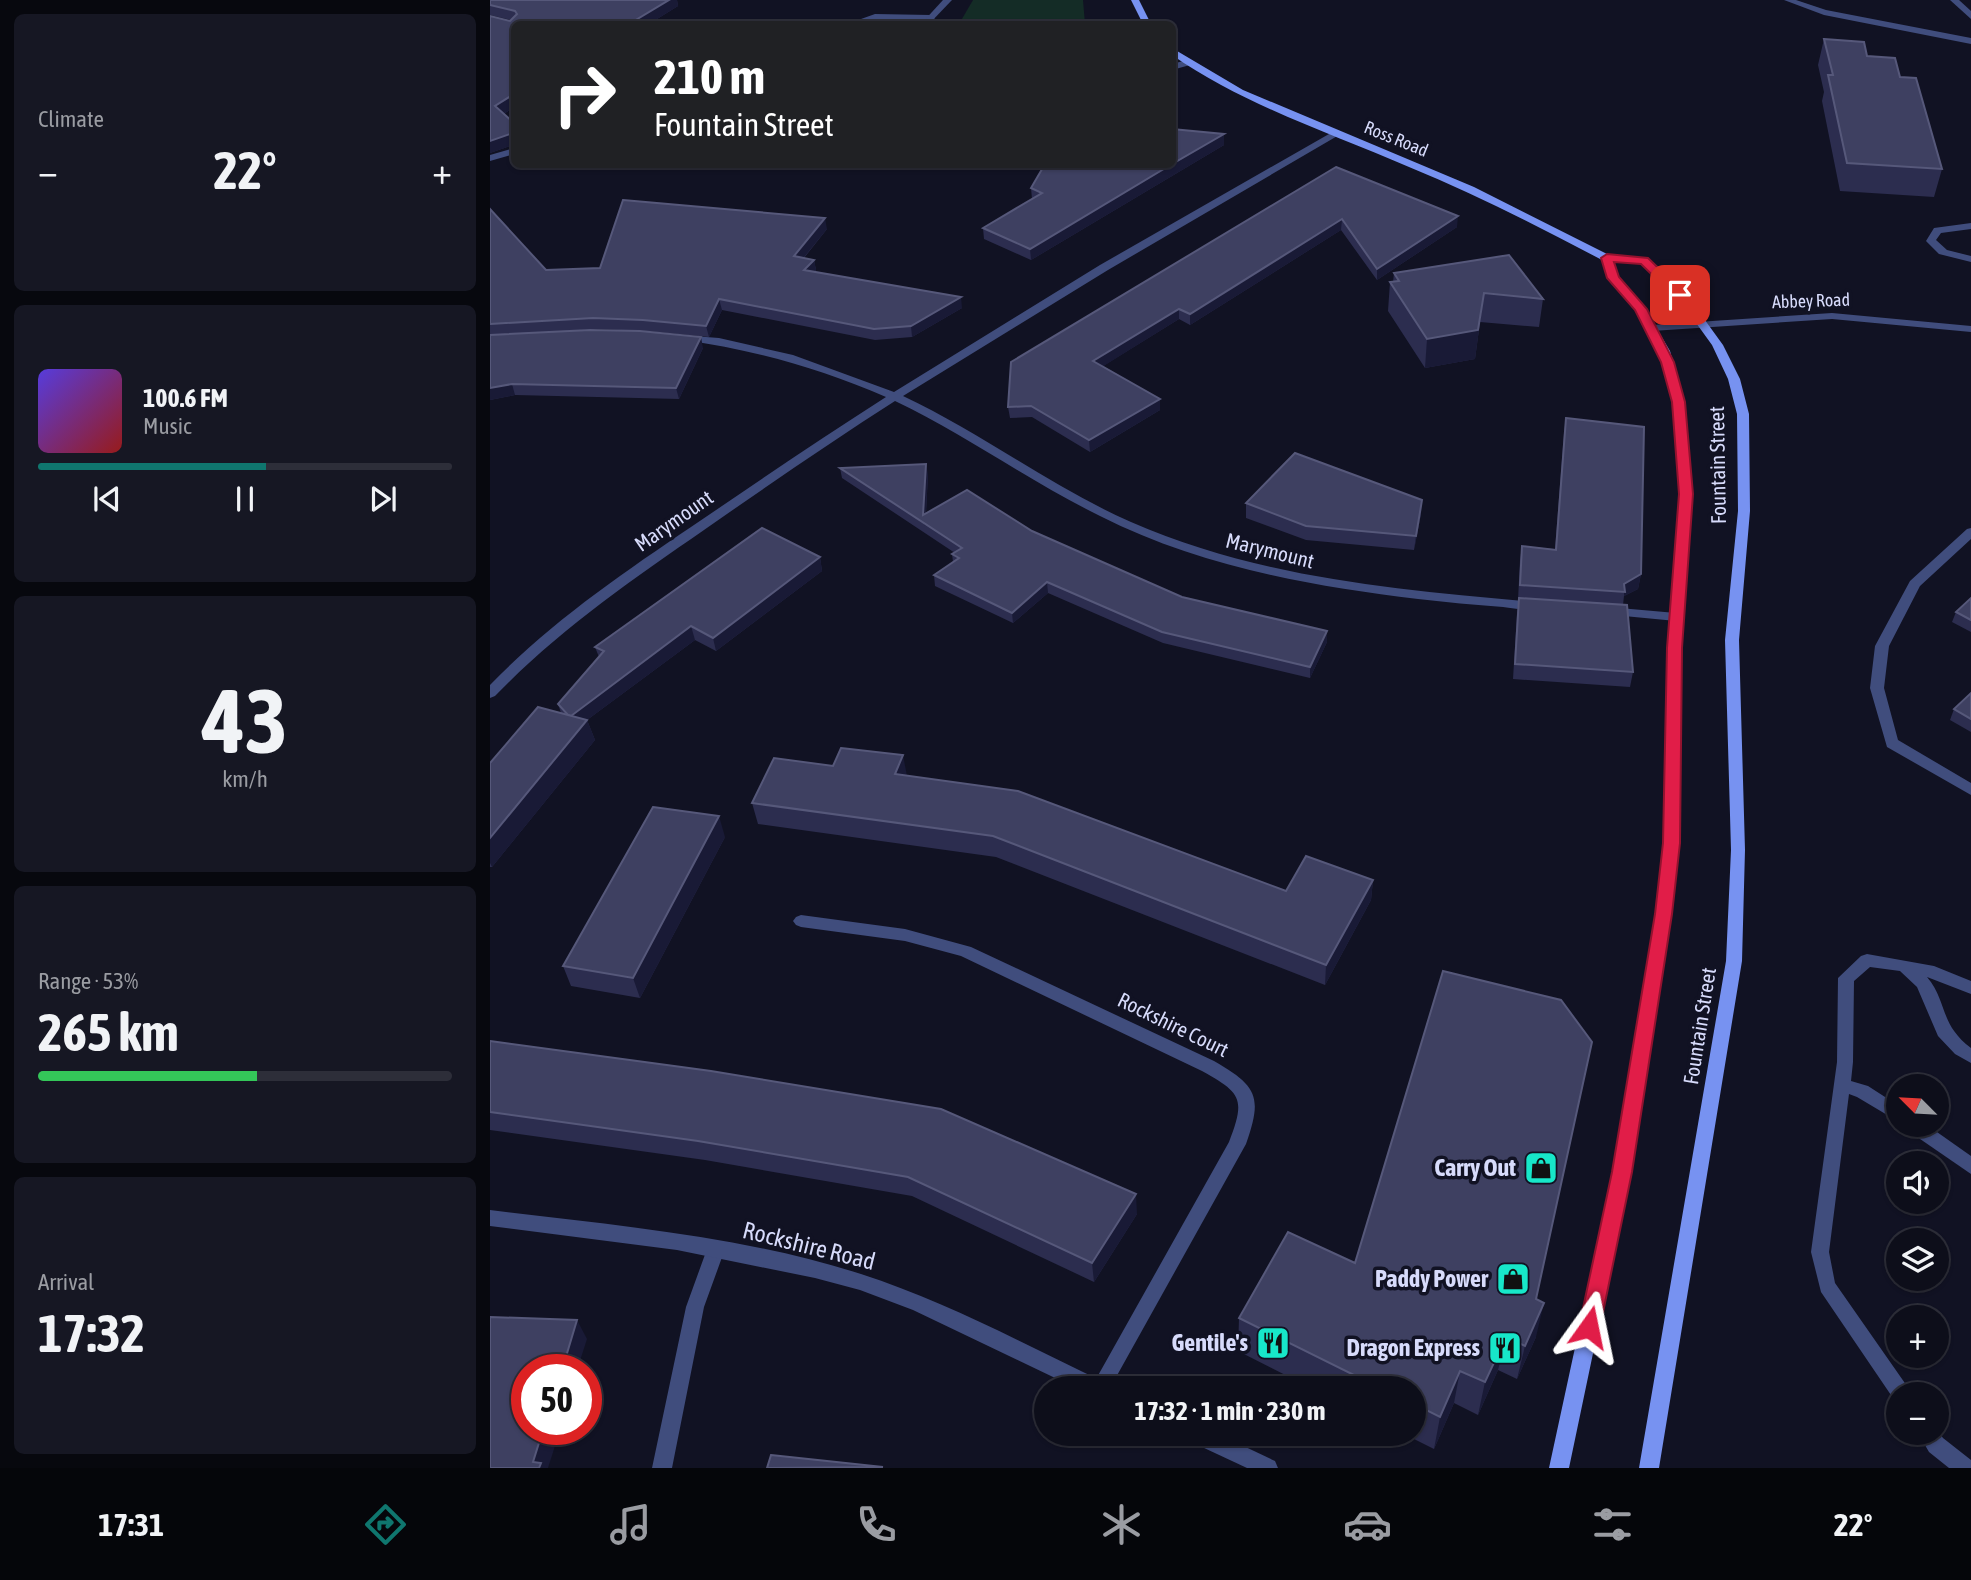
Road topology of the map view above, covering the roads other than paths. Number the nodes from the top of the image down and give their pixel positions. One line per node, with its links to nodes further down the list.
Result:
1 (948, 0): 7 (street)
2 (1135, 0): 8 (main road)
3 (1788, 0): 9 (street)
4 (1954, 0): 5 (street)
5 (1971, 16)
6 (863, 21): 7 (street)
7 (928, 21)
8 (1146, 21)
9 (1971, 41)
10 (1176, 54): 11 (main road, Ross Road)
11 (1188, 63): 12 (street); 13 (main road, Ross Road)
12 (1176, 66)
13 (1336, 133): 17 (main road, Ross Road); 23 (street, Marymount)
14 (511, 152): 15 (street)
15 (490, 158)
16 (1971, 226): 18 (street)
17 (1607, 258): 19 (main road, Fountain Street); 20 (main road, Fountain Street)
18 (1971, 260)
19 (1703, 325): 20 (street, Abbey Road); 21 (street, Abbey Road); 48 (main road, Fountain Street)
20 (1652, 328): 27 (main road, Fountain Street)
21 (1971, 329)
22 (670, 335): 23 (street, Marymount)
23 (892, 396): 25 (street, Marymount); 28 (street, Marymount)
24 (1971, 532): 29 (street)
25 (1544, 606)
26 (1597, 610): 27 (street)
27 (1676, 617): 47 (main road, Fountain Street)
28 (490, 693)
29 (1971, 790)
30 (801, 921): 41 (street, Rockshire Court)
31 (1898, 964): 32 (street); 33 (street); 34 (street)
32 (1971, 988)
33 (1971, 1056)
34 (1841, 1085): 35 (street); 42 (street)
35 (1886, 1107)
36 (1931, 1138): 37 (street)
37 (1971, 1166)
38 (490, 1218): 39 (street, Rockshire Road)
39 (716, 1249): 40 (street, Rockshire Road); 45 (street)
40 (1073, 1376)
41 (1106, 1376)
42 (1893, 1382)
43 (1936, 1445): 49 (street)
44 (1221, 1446): 46 (street)
45 (663, 1468)
46 (1268, 1468)
47 (1559, 1468)
48 (1649, 1468)
49 (1965, 1468)

